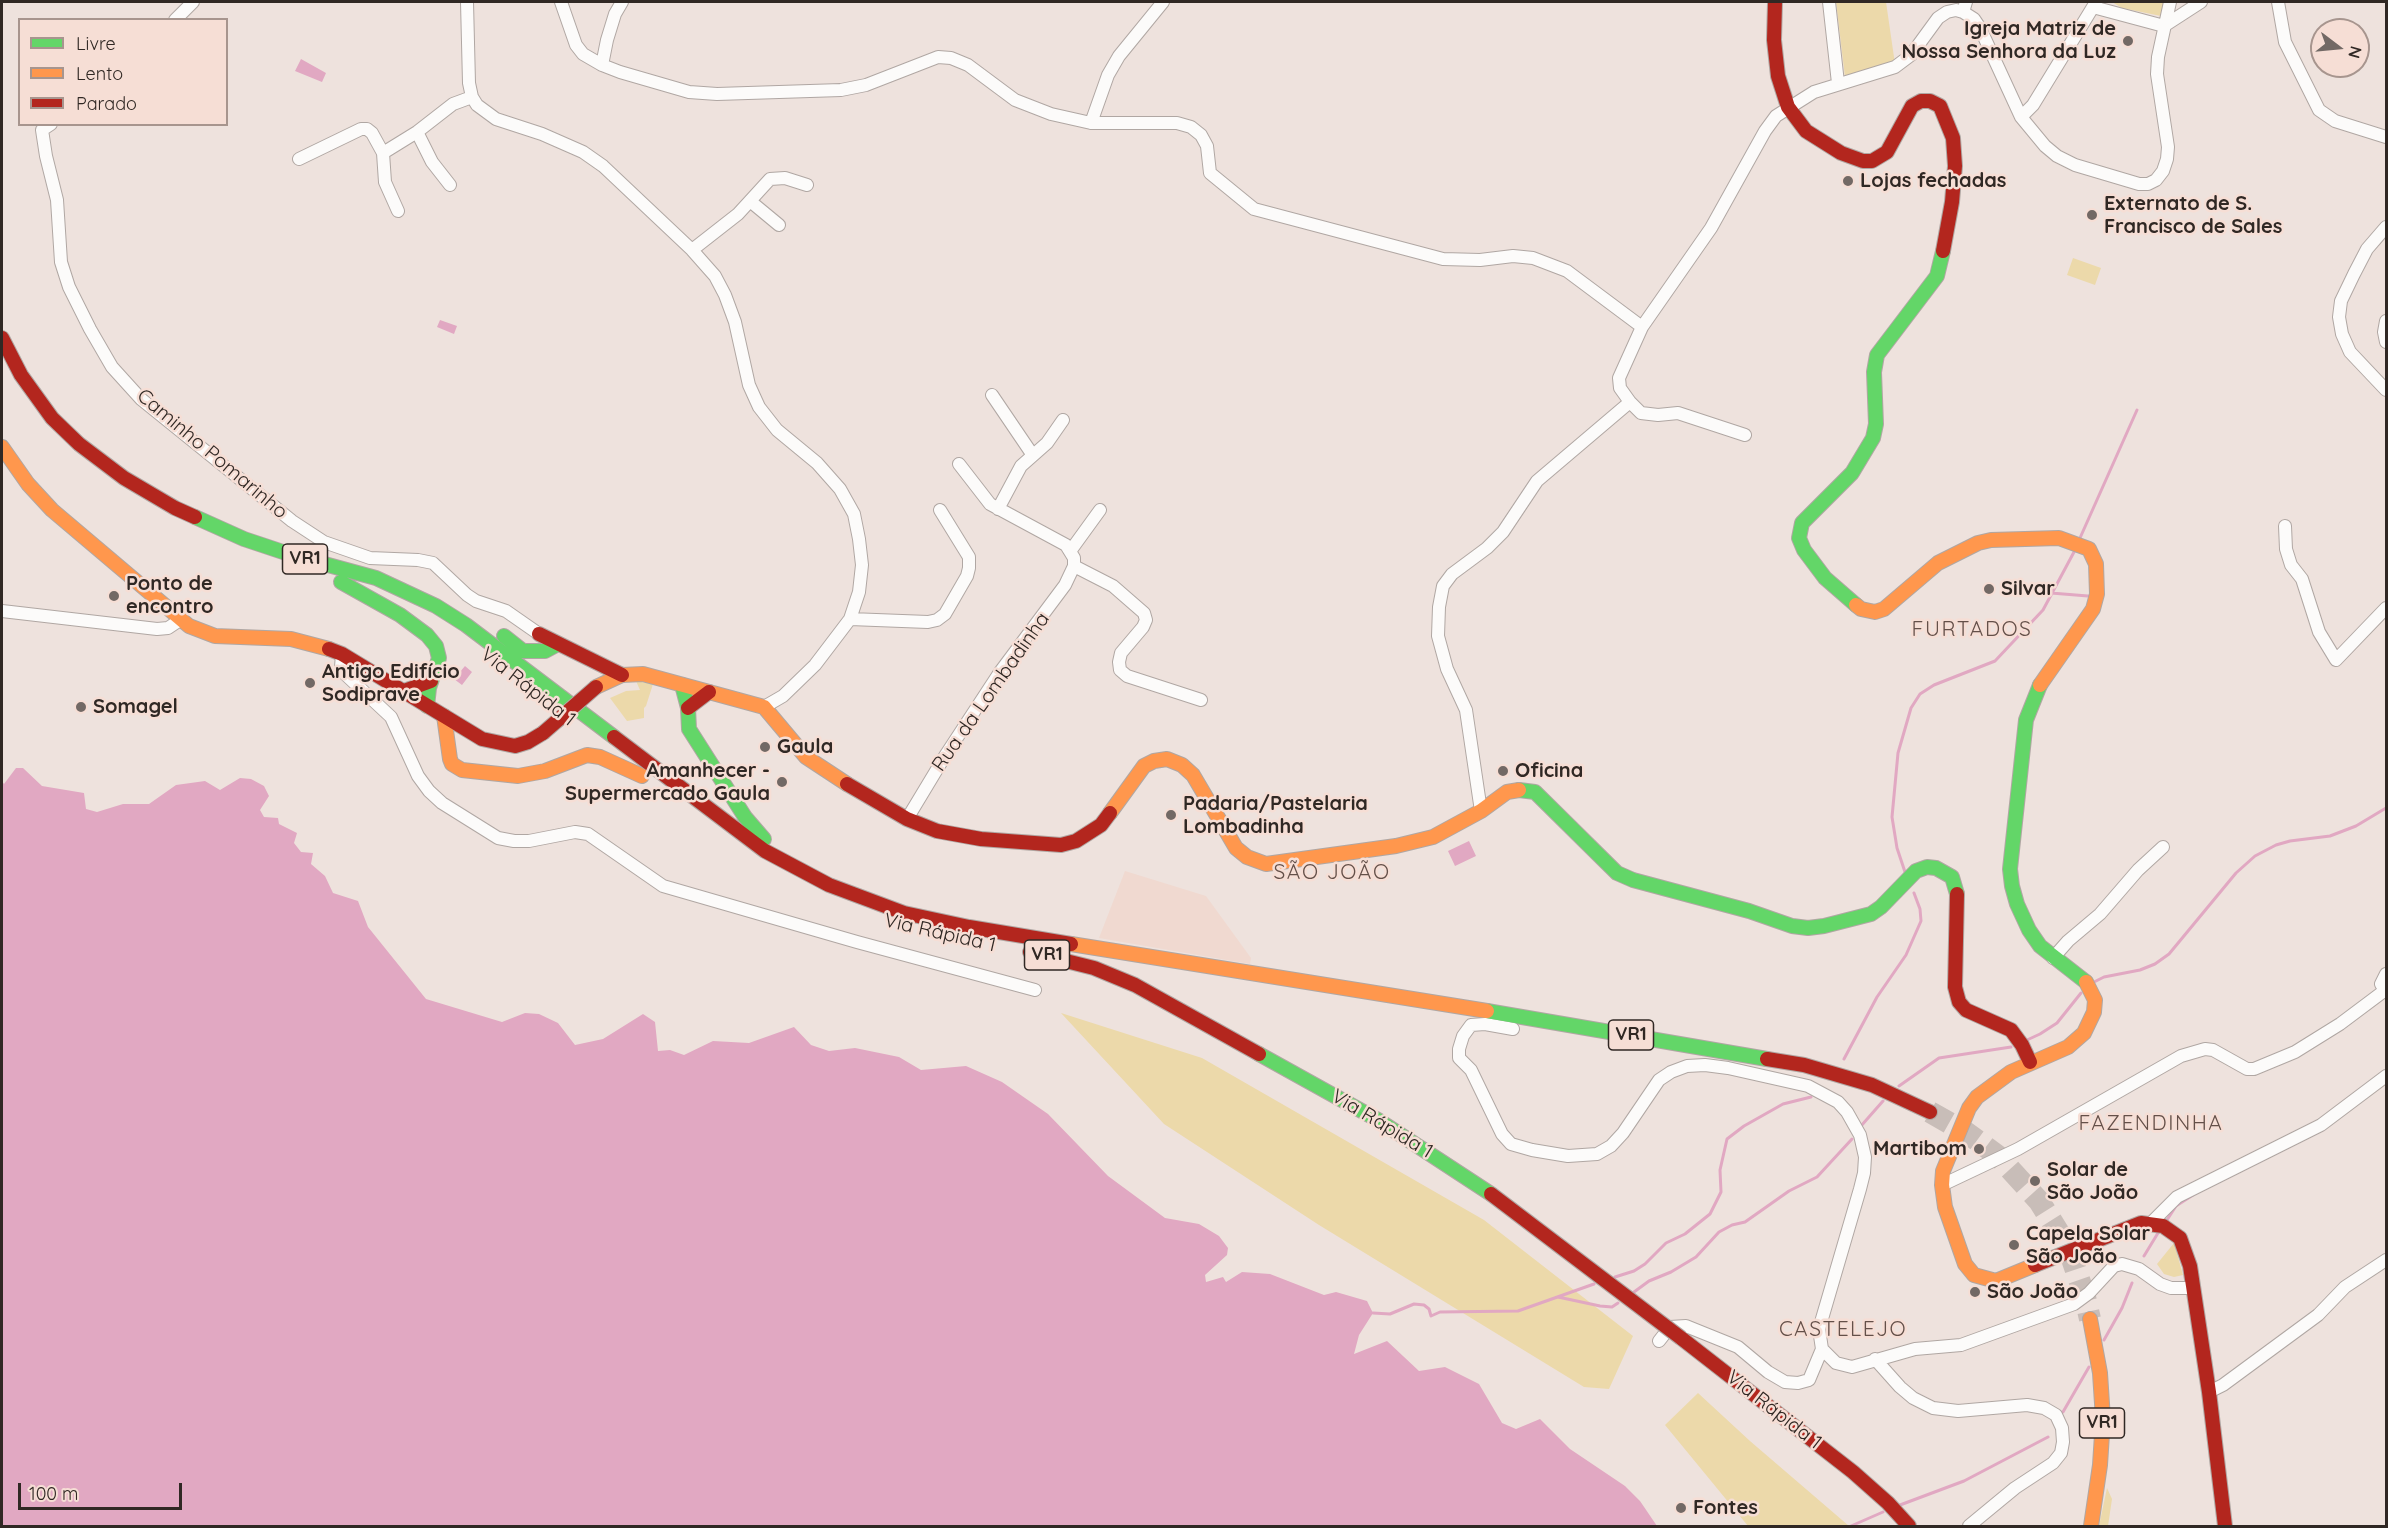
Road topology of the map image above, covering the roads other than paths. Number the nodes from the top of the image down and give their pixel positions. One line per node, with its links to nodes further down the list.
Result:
1 (193, 2): 13 (street)
2 (467, 2): 17 (street)
3 (561, 2): 15 (street)
4 (622, 2): 15 (street)
5 (1163, 2): 20 (street)
6 (1775, 2): 18 (main road)
7 (1829, 2): 16 (street)
8 (2170, 2): 14 (street)
9 (2201, 2): 14 (street)
10 (2278, 2): 23 (street)
11 (2095, 4): 14 (street); 19 (street)
12 (1964, 7): 16 (street); 19 (street)
13 (177, 18)
14 (2164, 26): 19 (street)
15 (602, 65): 20 (street)
16 (1838, 83): 18 (street)
17 (472, 97): 22 (street); 32 (street)
18 (1788, 107): 34 (street); 83 (main road)
19 (2021, 117)
20 (1091, 123): 34 (street)
21 (47, 127): 62 (street, Caminho Pomarinho)
22 (417, 132): 24 (street); 26 (street)
23 (2386, 138)
24 (383, 153): 25 (street); 29 (street)
25 (299, 159)
26 (450, 185)
27 (807, 185): 28 (street)
28 (750, 201): 30 (street); 32 (street)
29 (398, 211)
30 (779, 225)
31 (2386, 226): 37 (street)
32 (692, 250): 59 (street)
33 (2386, 321): 36 (street)
34 (1642, 327): 39 (street)
35 (2, 338): 54 (main road, Via Rápida 1 / VR1)
36 (2386, 342)
37 (2386, 390)
38 (992, 395): 45 (street)
39 (1630, 402): 42 (street); 78 (street)
40 (28, 409): 43 (main road)
41 (1062, 420): 45 (street)
42 (1744, 435)
43 (51, 437)
44 (2, 447): 60 (main road)
45 (1032, 454): 47 (street)
46 (959, 464): 47 (street)
47 (998, 509): 51 (street)
48 (940, 510): 59 (street)
49 (1100, 510): 51 (street)
50 (2285, 526): 56 (street)
51 (1071, 550): 53 (street)
52 (278, 565): 55 (main road, Via Rápida 1 / VR1)
53 (1074, 566): 71 (street); 79 (street, Rua da Lombadinha)
54 (376, 578): 58 (main road); 81 (main road, Via Rápida 1 / VR1)
55 (341, 582): 67 (main road); 77 (main road, Via Rápida 1 / VR1)
56 (2386, 608)
57 (2, 611): 60 (street)
58 (477, 616)
59 (850, 619): 73 (street)
60 (180, 620): 65 (main road)
61 (496, 630): 64 (main road)
62 (539, 634): 63 (main road); 64 (main road)
63 (558, 644): 64 (main road); 66 (main road)
64 (531, 652)
65 (342, 654): 69 (main road); 85 (street)
66 (622, 675): 68 (main road); 76 (main road, bridge)
67 (431, 681): 69 (main road); 72 (main road)
68 (682, 685): 70 (main road); 74 (main road)
69 (404, 691): 72 (main road)
70 (709, 692): 73 (main road); 74 (main road)
71 (1201, 700)
72 (427, 706): 75 (main road)
73 (764, 707): 79 (main road)
74 (688, 708): 81 (main road)
75 (444, 716): 76 (main road); 77 (main road)
76 (466, 730): 77 (main road)
77 (449, 743)
78 (1480, 811): 79 (main road); 88 (main road)
79 (907, 819)
80 (2163, 847): 83 (street)
81 (788, 864): 90 (main road, Via Rápida 1 / VR1)
82 (952, 938): 100 (main road, Via Rápida 1 / VR1, bridge)
83 (2053, 958): 88 (main road)
84 (2386, 974): 86 (street)
85 (1035, 990)
86 (2385, 991): 91 (street)
87 (1513, 1029): 97 (street)
88 (2030, 1062): 91 (main road)
89 (2386, 1076): 92 (street)
90 (1930, 1113)
91 (1942, 1185): 92 (main road)
92 (2151, 1223): 94 (main road)
93 (2386, 1260): 99 (street)
94 (2194, 1288): 98 (street); 99 (main road)
95 (2090, 1319): 102 (main road, VR1)
96 (1659, 1341): 97 (street)
97 (1822, 1349): 98 (street)
98 (1875, 1359): 101 (street)
99 (2209, 1392): 103 (main road)
100 (1909, 1527)
101 (1969, 1527)
102 (2091, 1527)
103 (2225, 1527)

